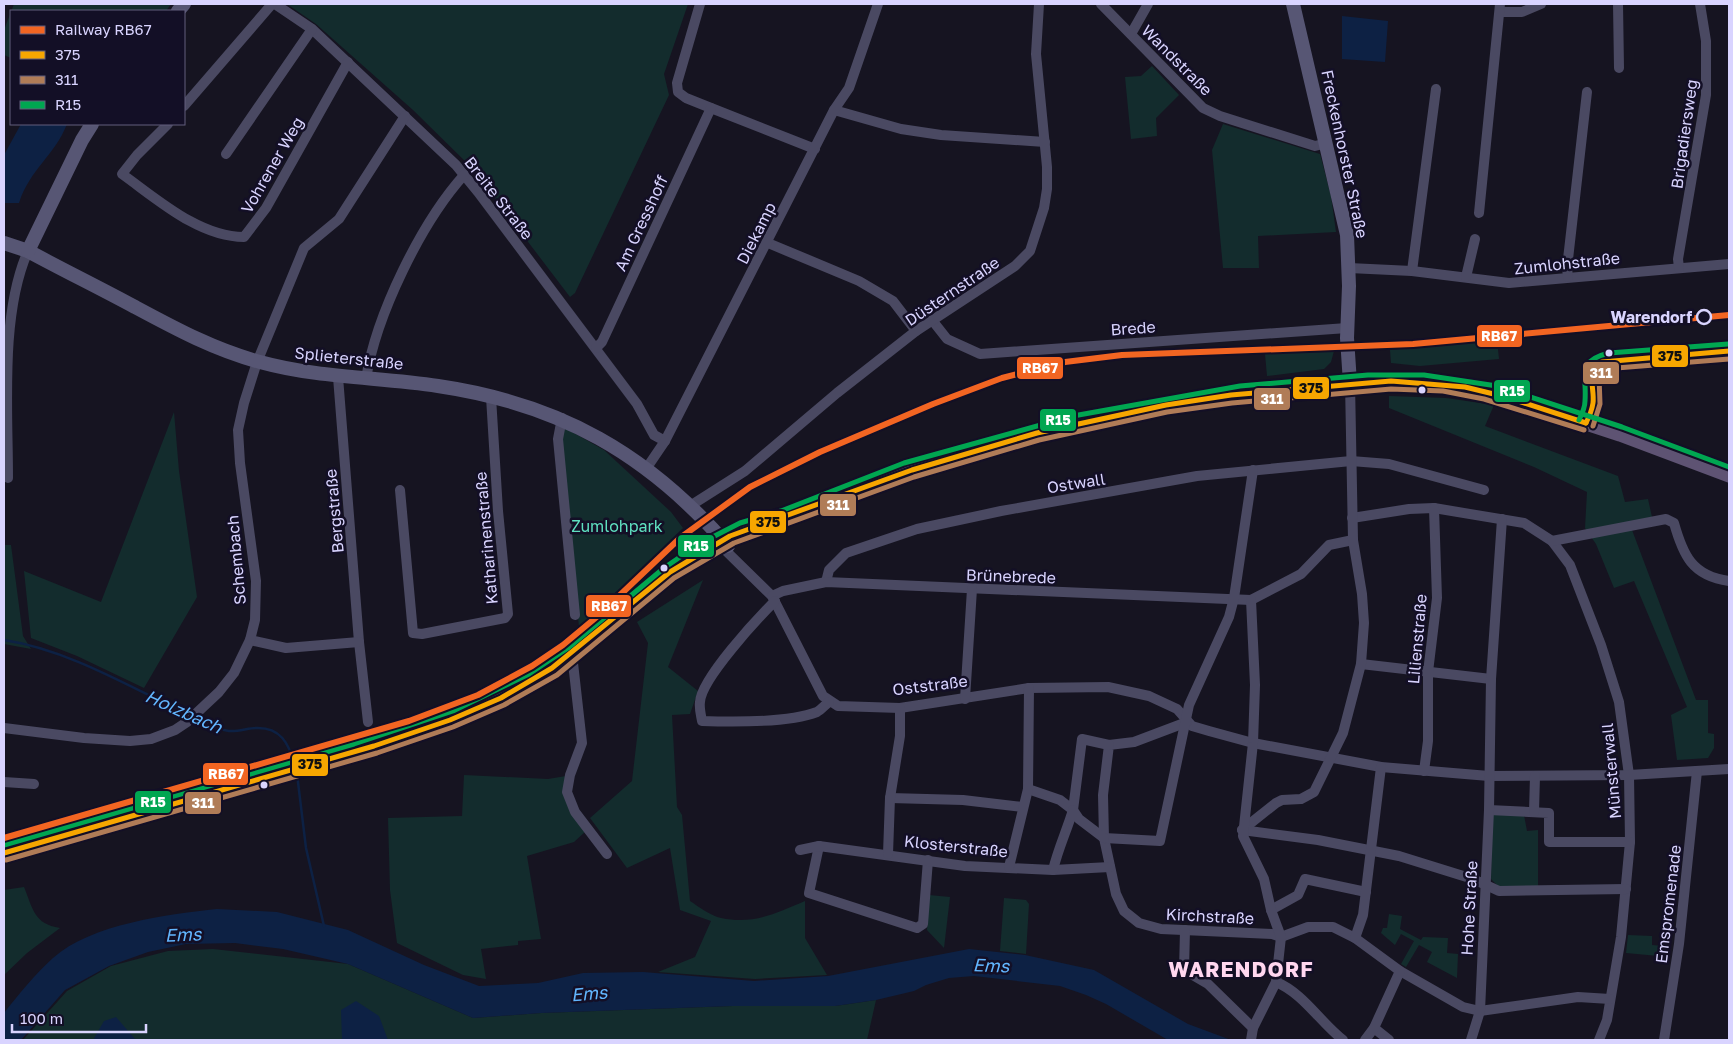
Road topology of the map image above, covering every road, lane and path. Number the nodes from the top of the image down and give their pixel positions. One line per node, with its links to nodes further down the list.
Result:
1 (274, 4): 12 (street, Breite Straße); 18 (street)
2 (700, 4): 19 (street)
3 (878, 4): 20 (street, Diekamp)
4 (1039, 4): 24 (street, Düsternstraße)
5 (1101, 4): 13 (street, Wandstraße)
6 (1148, 4): 13 (street)
7 (1293, 4): 25 (street, Freckenhorster Straße)
8 (1541, 4): 11 (street)
9 (1618, 4): 15 (street)
10 (1700, 4): 36 (street, Brigadiersweg)
11 (1500, 8): 29 (street)
12 (312, 30): 14 (street, Breite Straße); 27 (street)
13 (1131, 34): 25 (street, Wandstraße)
14 (348, 62): 21 (street, Breite Straße); 23 (street, Vohrener Weg)
15 (1619, 68)
16 (1436, 89): 37 (street)
17 (1587, 92): 39 (street)
18 (185, 105)
19 (711, 108): 26 (street); 43 (street, Am Gresshoff)
20 (834, 110): 24 (street); 26 (street, Diekamp)
21 (405, 116): 28 (street, Breite Straße); 45 (street, Schembach)
22 (91, 125): 33 (street)
23 (167, 125)
24 (1045, 142): 40 (street, Düsternstraße)
25 (1327, 143): 35 (street, Freckenhorster Straße)
26 (815, 150): 32 (street, Diekamp)
27 (226, 154)
28 (464, 175): 43 (street, Breite Straße); 47 (street)
29 (1479, 213)
30 (1475, 238): 38 (street)
31 (4, 243): 33 (street, Splieterstraße)
32 (768, 243): 42 (street); 52 (street, Diekamp)
33 (28, 251): 45 (street, Splieterstraße); 57 (street)
34 (1729, 264): 36 (street, Zumlohstraße)
35 (1349, 268): 37 (street, Zumlohstraße); 41 (street, Freckenhorster Straße)
36 (1679, 268): 39 (street, Zumlohstraße)
37 (1412, 271): 38 (street, Zumlohstraße)
38 (1466, 277): 39 (street, Zumlohstraße)
39 (1568, 277)
40 (932, 320): 41 (street, Brede); 42 (street, Düsternstraße)
41 (1347, 328): 48 (street, Freckenhorster Straße)
42 (916, 331): 61 (street, Düsternstraße)
43 (596, 348): 52 (street, Breite Straße)
44 (1729, 351): 51 (street)
45 (257, 362): 46 (street, Splieterstraße); 75 (street, Schembach)
46 (338, 376): 47 (street, Splieterstraße); 76 (street, Bergstraße)
47 (366, 379): 49 (street, Splieterstraße)
48 (1350, 383): 51 (main road); 53 (street, Freckenhorster Straße); 67 (main road)
49 (491, 397): 50 (street, Splieterstraße); 59 (street, Katharinenstraße)
50 (562, 418): 54 (street, Splieterstraße); 74 (street)
51 (1586, 423): 56 (main road)
52 (665, 441): 54 (street, Diekamp)
53 (1351, 461): 55 (street, Ostwall); 60 (street, Ostwall); 63 (street, Freckenhorster Straße)
54 (646, 469): 58 (street, Splieterstraße)
55 (1253, 470): 69 (street, Ostwall); 72 (street)
56 (1729, 474)
57 (8, 478)
58 (667, 488): 61 (street, Splieterstraße); 67 (street, Splieterstraße)
59 (400, 490)
60 (1484, 490)
61 (690, 506): 67 (street, Splieterstraße)
62 (1434, 508): 63 (street); 64 (street); 79 (street, Lilienstraße)
63 (1352, 518): 65 (street, Freckenhorster Straße)
64 (1502, 519): 66 (street); 80 (street, Hohe Straße)
65 (1353, 540): 73 (street); 78 (street, Freckenhorster Straße)
66 (1552, 541): 68 (street); 95 (street, Münsterwall)
67 (724, 544): 71 (street); 77 (main road)
68 (1729, 581)
69 (826, 582): 70 (street, Brünebrede); 71 (street, Brünebrede)
70 (972, 590): 72 (street, Brünebrede); 82 (street)
71 (774, 598): 83 (street); 83 (street)
72 (1234, 598): 73 (street, Brünebrede); 86 (street)
73 (1251, 600): 88 (street)
74 (575, 614)
75 (250, 640): 76 (street); 87 (street, Schembach)
76 (359, 642): 85 (street, Bergstraße)
77 (572, 654): 112 (main road); 113 (street)
78 (1361, 664): 79 (street); 90 (street, Freckenhorster Straße)
79 (1428, 672): 80 (street); 92 (street, Lilienstraße)
80 (1491, 679): 96 (street, Hohe Straße)
81 (1029, 688): 82 (street, Oststraße); 86 (street, Oststraße); 100 (street)
82 (965, 699): 84 (street, Oststraße)
83 (829, 702): 84 (street, Oststraße)
84 (900, 708): 101 (street)
85 (368, 722)
86 (1187, 722): 88 (street); 89 (street); 107 (street)
87 (4, 728)
88 (1253, 743): 90 (street); 106 (street)
89 (1109, 745): 103 (street); 107 (street, Kirchstraße)
90 (1333, 757): 91 (street); 106 (street, Freckenhorster Straße)
91 (1380, 767): 92 (street); 110 (street)
92 (1425, 767): 96 (street)
93 (1729, 769): 94 (street)
94 (1697, 771): 95 (street); 137 (street, Emspromenade)
95 (1629, 775): 97 (street); 108 (street, Münsterwall)
96 (1489, 776): 97 (street); 104 (street, Hohe Straße)
97 (1535, 776): 105 (street)
98 (4, 782): 99 (street)
99 (34, 784)
100 (1028, 789): 102 (street); 103 (street)
101 (890, 798): 102 (street); 114 (street)
102 (1023, 807): 116 (street)
103 (1073, 810): 107 (street); 118 (street)
104 (1489, 810): 105 (street); 119 (street, Hohe Straße)
105 (1534, 812): 108 (street)
106 (1242, 830): 110 (street); 122 (street)
107 (1104, 838): 117 (street, Kirchstraße)
108 (1630, 842): 120 (street, Münsterwall)
109 (819, 846): 111 (street, Klosterstraße); 114 (street, Klosterstraße); 115 (street)
110 (1372, 849): 119 (street); 121 (street)
111 (800, 850)
112 (4, 853)
113 (607, 854)
114 (888, 854): 115 (street, Klosterstraße)
115 (928, 860): 116 (street, Klosterstraße)
116 (1009, 867): 118 (street, Klosterstraße)
117 (1110, 867): 118 (street, Klosterstraße); 123 (street, Kirchstraße)
118 (1053, 870)
119 (1485, 885): 120 (street); 129 (street, Hohe Straße)
120 (1626, 889): 128 (street, Münsterwall)
121 (1366, 892): 122 (street); 125 (street)
122 (1271, 910): 124 (street)
123 (1185, 930): 124 (street, Kirchstraße); 131 (street)
124 (1281, 937): 125 (street); 127 (street)
125 (1355, 938): 126 (street)
126 (1400, 971): 129 (street); 130 (street)
127 (1276, 982): 131 (street); 132 (street)
128 (1610, 999): 129 (street); 136 (street, Münsterwall)
129 (1480, 1010): 135 (street, Hohe Straße)
130 (1374, 1028): 133 (street); 134 (street)
131 (1254, 1036)
132 (1343, 1040)
133 (1365, 1040)
134 (1389, 1040)
135 (1471, 1040)
136 (1599, 1040)
137 (1664, 1040)

